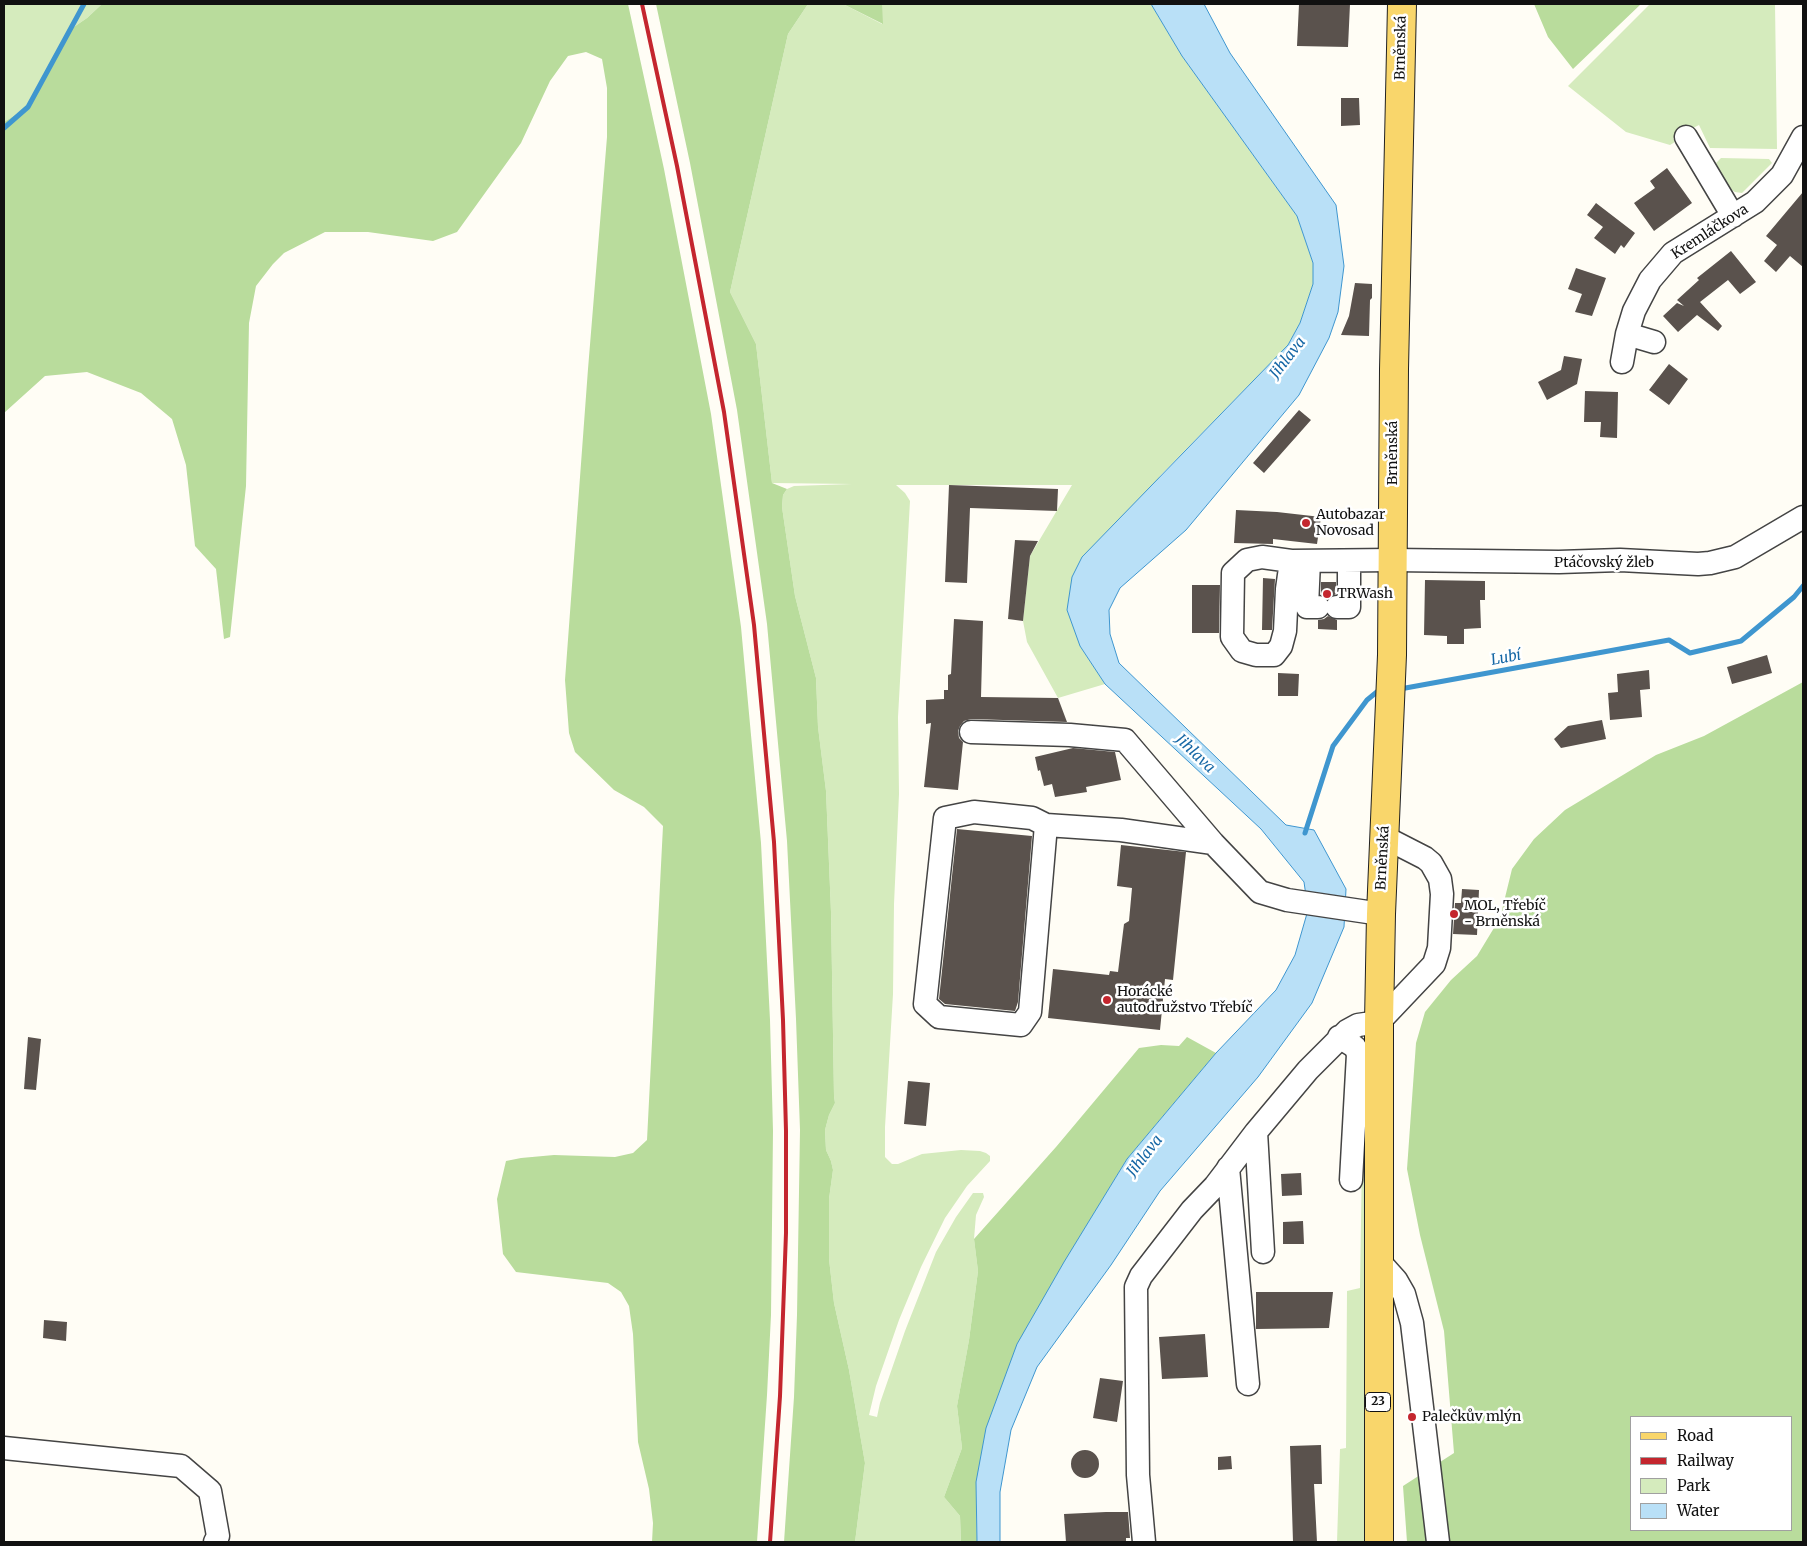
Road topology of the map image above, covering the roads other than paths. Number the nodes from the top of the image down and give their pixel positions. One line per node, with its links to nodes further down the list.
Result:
1 (1402, 4): 10 (main road, Brněnská)
2 (1686, 137): 4 (street)
3 (1803, 138): 4 (street, Kremláčkova)
4 (1733, 216): 5 (street, Kremláčkova)
5 (1627, 334): 6 (street); 7 (street, Kremláčkova)
6 (1654, 342)
7 (1622, 362)
8 (1803, 517): 10 (street, Ptáčovský žleb)
9 (1339, 556): 9 (street, Ptáčovský žleb); 10 (street, Ptáčovský žleb)
10 (1393, 560): 13 (main road, Brněnská)
11 (971, 732): 14 (street)
12 (1046, 825): 12 (street); 14 (street)
13 (1384, 837): 15 (main road, Brněnská); 16 (street)
14 (1213, 843): 15 (street)
15 (1380, 914): 16 (main road, Brněnská)
16 (1379, 1022): 17 (street); 22 (main road, 23)
17 (1339, 1037): 18 (street); 20 (street)
18 (1256, 1132): 19 (street); 21 (street)
19 (1228, 1168): 23 (street); 26 (street)
20 (1351, 1180)
21 (1263, 1252)
22 (1379, 1261): 27 (main road, 23); 28 (street)
23 (1248, 1384)
24 (4, 1448): 25 (street)
25 (215, 1542)
26 (1144, 1542)
27 (1380, 1542)
28 (1438, 1542)

